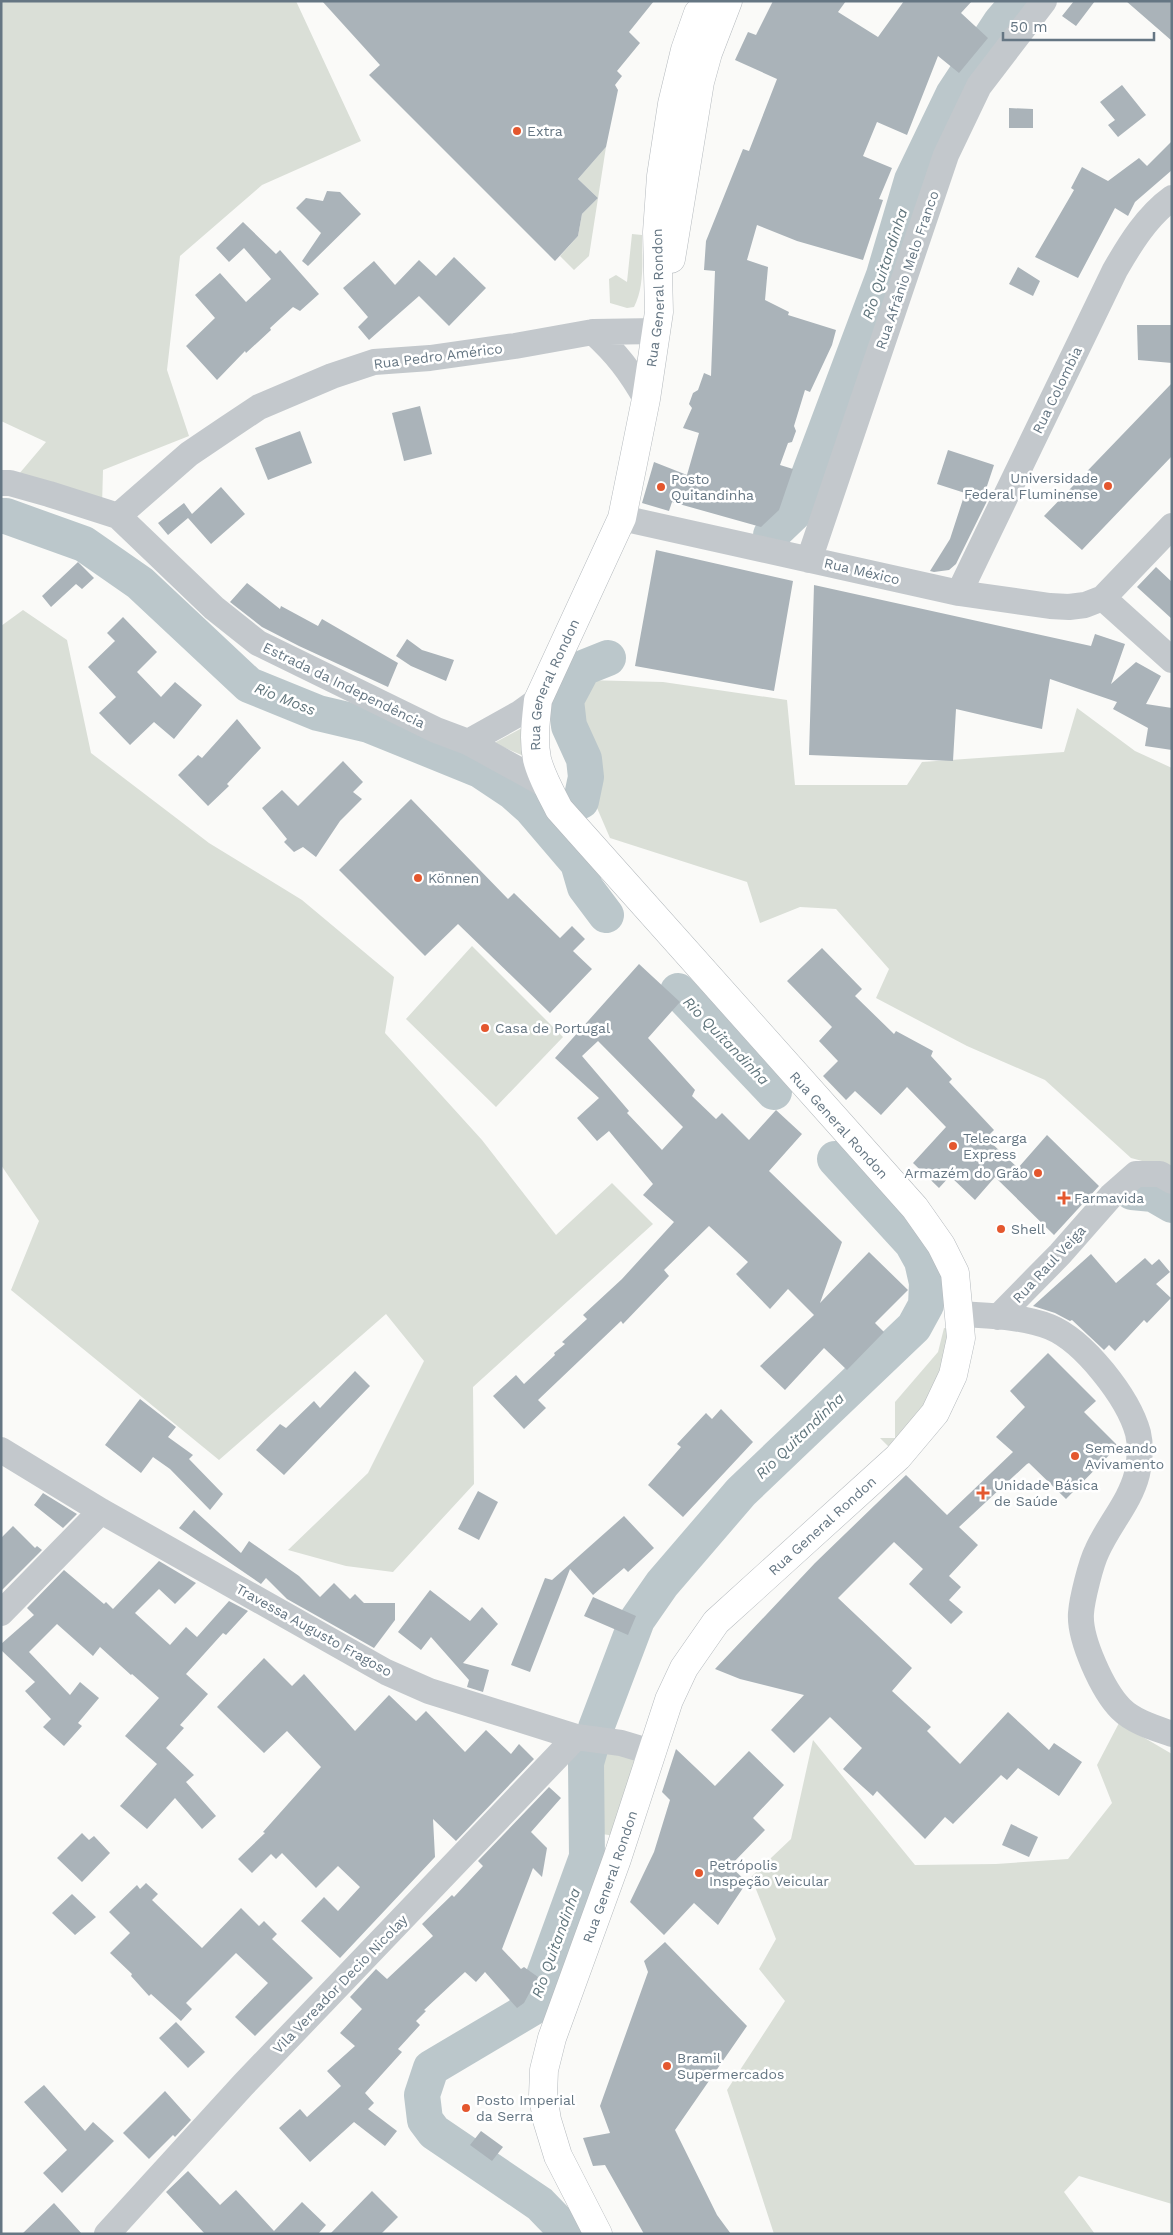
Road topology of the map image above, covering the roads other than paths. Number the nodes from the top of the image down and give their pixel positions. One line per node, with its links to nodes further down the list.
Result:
1 (709, 1): 5 (main road, Rua General Rondon)
2 (728, 1): 5 (main road, Rua General Rondon)
3 (1044, 1): 12 (street, Rua Afrânio Melo Franco)
4 (1172, 198): 13 (street, Rua Colombia)
5 (658, 321): 6 (street, Rua Pedro Américo); 7 (main road, Rua General Rondon)
6 (593, 332): 7 (street); 9 (street, Rua Pedro Américo)
7 (646, 399): 10 (main road, Rua General Rondon)
8 (5, 486): 9 (street, Estrada da Independência)
9 (118, 516): 17 (street, Estrada da Independência)
10 (622, 518): 12 (street, Rua México); 16 (main road, Rua General Rondon)
11 (1172, 526): 14 (street)
12 (809, 560): 13 (street, Rua México)
13 (959, 593): 14 (street, Rua México)
14 (1103, 598): 15 (street)
15 (1172, 660)
16 (538, 700): 17 (street); 18 (main road, Rua General Rondon)
17 (468, 742): 18 (street, Estrada da Independência)
18 (548, 786): 20 (main road, Rua General Rondon)
19 (1172, 1181): 21 (street, Rua Raul Veiga)
20 (960, 1314): 21 (street); 27 (main road, Rua General Rondon)
21 (998, 1317): 25 (street)
22 (1, 1450): 23 (street, Travessa Augusto Fragoso)
23 (101, 1511): 24 (street); 26 (street, Travessa Augusto Fragoso)
24 (1, 1613)
25 (1172, 1734)
26 (576, 1737): 27 (street, Travessa Augusto Fragoso); 28 (street, Vila Vereador Decio Nicolay)
27 (651, 1752): 29 (main road, Rua General Rondon)
28 (107, 2234)
29 (598, 2234)

